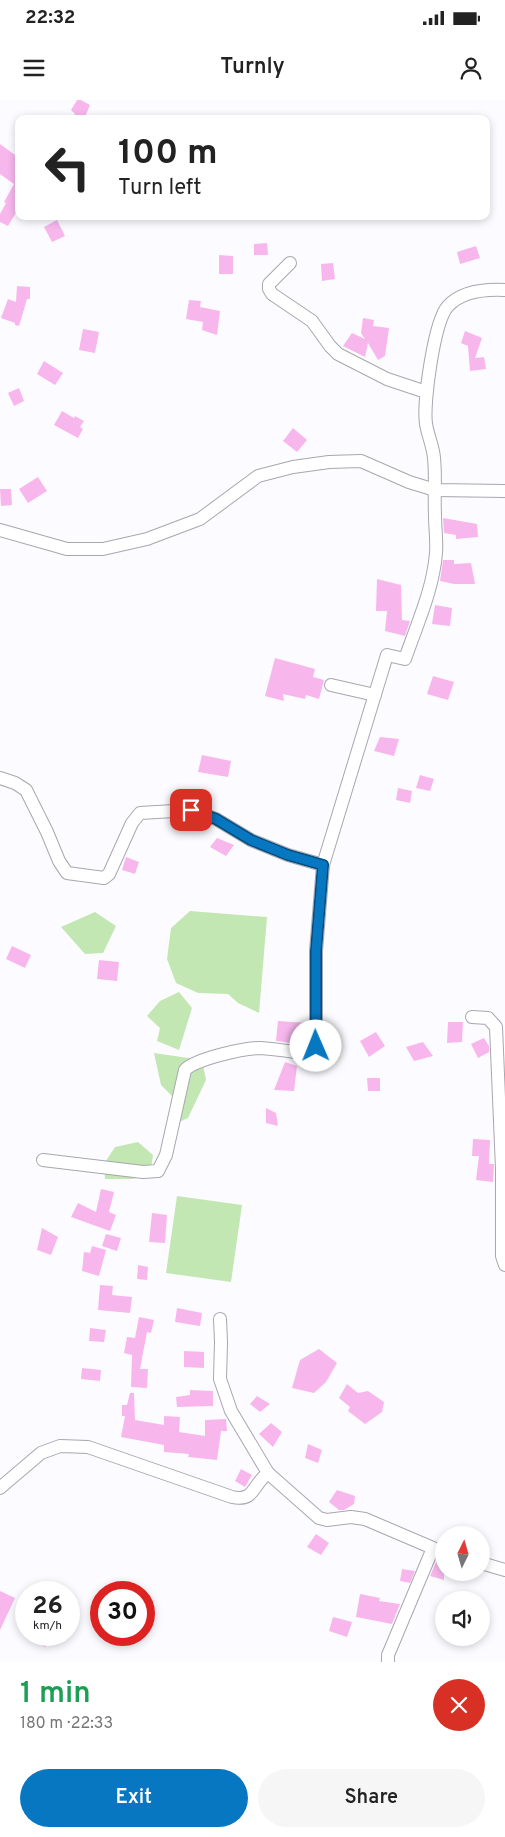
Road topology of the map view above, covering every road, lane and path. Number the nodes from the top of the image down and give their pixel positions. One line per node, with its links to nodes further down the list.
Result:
1 (290, 263): 3 (street)
2 (505, 290): 3 (street)
3 (426, 392): 4 (street)
4 (434, 490): 5 (street); 6 (street); 8 (street)
5 (505, 491)
6 (0, 530)
7 (331, 685): 8 (street)
8 (375, 695): 10 (street)
9 (0, 778): 10 (street)
10 (323, 865): 12 (street)
11 (472, 1017): 13 (street)
12 (43, 1160)
13 (503, 1172): 14 (street)
14 (505, 1265)
15 (220, 1319): 16 (street)
16 (268, 1473): 17 (street); 18 (street)
17 (0, 1488)
18 (435, 1549)
19 (435, 1556): 22 (street)
20 (490, 1565): 21 (street)
21 (505, 1570)
22 (388, 1662)

